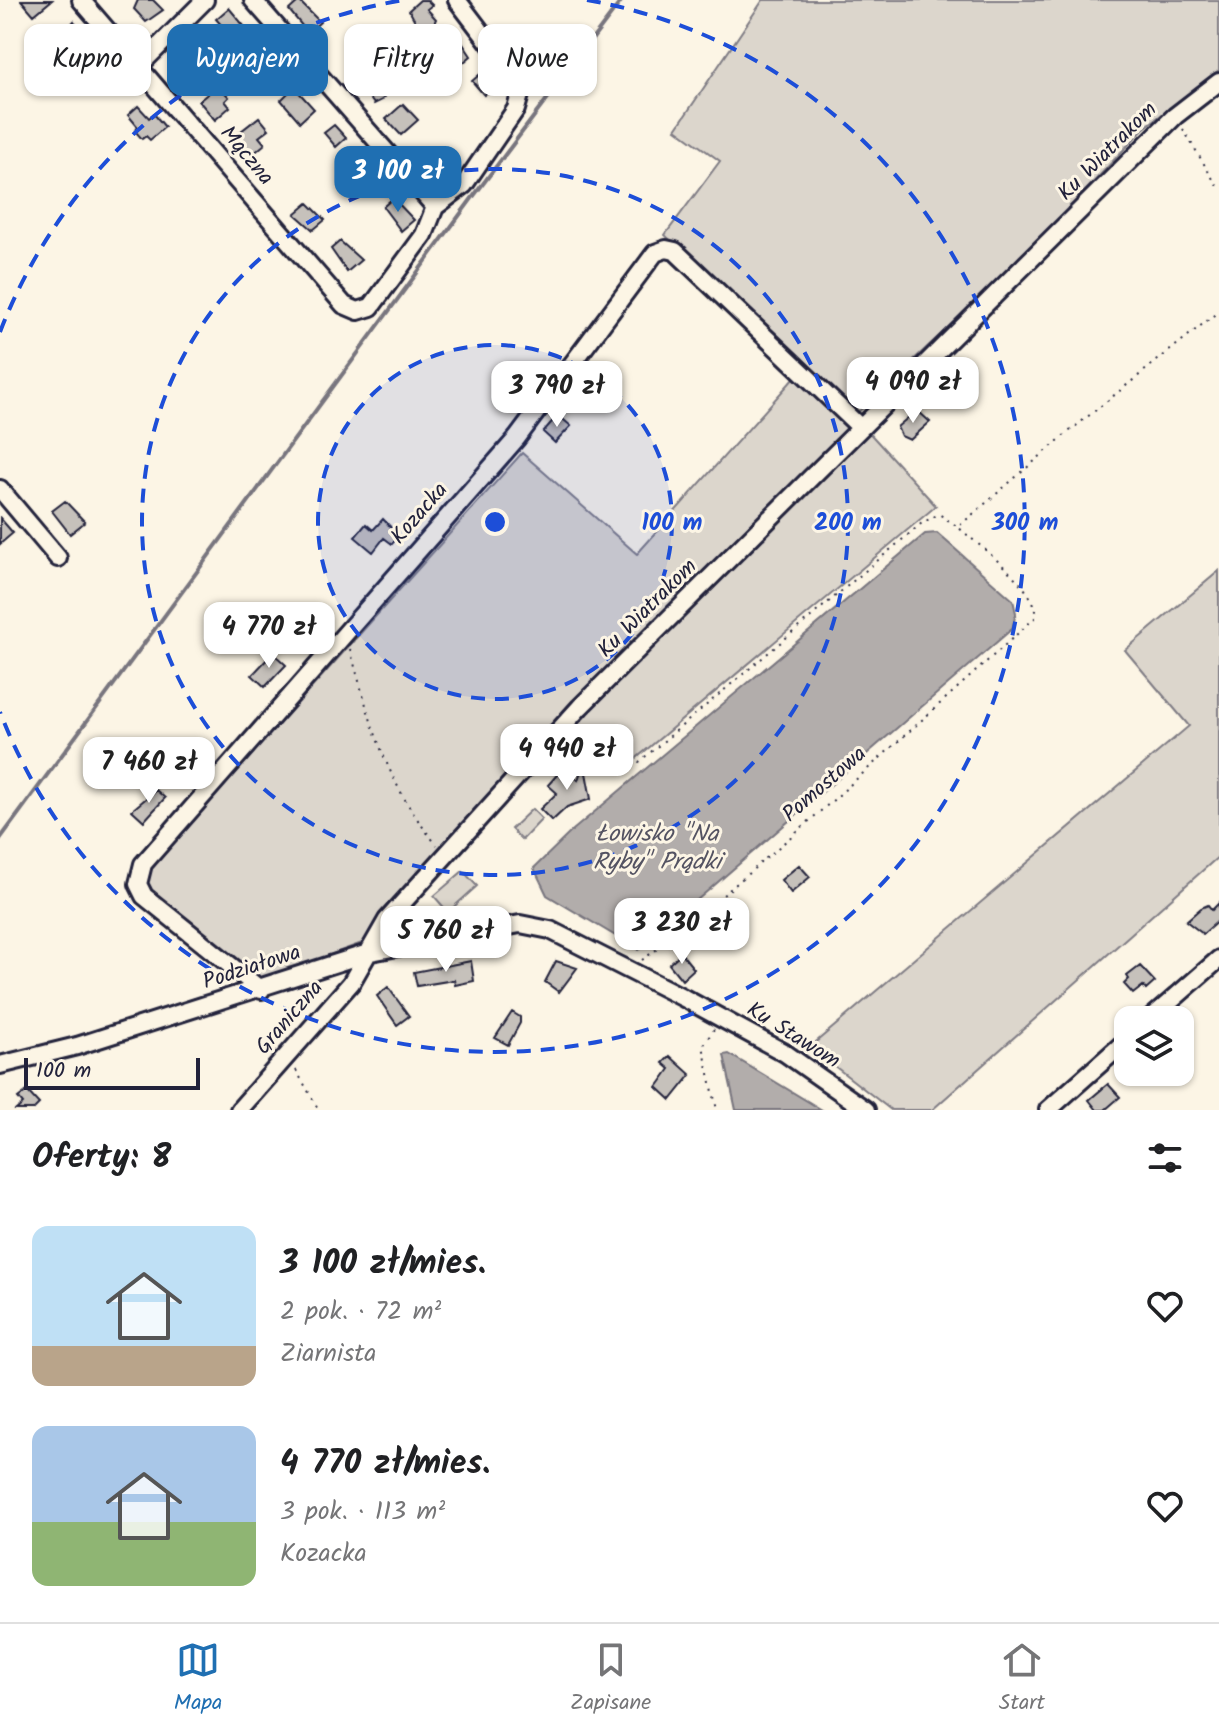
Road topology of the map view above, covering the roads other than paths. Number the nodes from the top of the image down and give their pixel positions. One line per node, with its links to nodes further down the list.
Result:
1 (81, 0): 5 (street, Mączna)
2 (205, 0): 6 (street)
3 (253, 0): 9 (street)
4 (457, 0): 9 (street)
5 (103, 24)
6 (151, 54)
7 (151, 78): 9 (street, Mączna)
8 (1219, 82): 10 (street, Ku Wiatrakom)
9 (435, 207)
10 (861, 428): 14 (street, Ku Wiatrakom); 16 (street, Kozacka)
11 (0, 489): 12 (street)
12 (58, 558)
13 (520, 924): 14 (street, Podziałowa); 20 (street, Ku Stawom)
14 (371, 952): 16 (street, Podziałowa); 21 (street, Graniczna)
15 (1219, 959): 17 (street)
16 (261, 990): 19 (street, Podziałowa)
17 (1165, 1006)
18 (1114, 1051): 22 (street)
19 (0, 1066)
20 (864, 1109)
21 (239, 1110)
22 (1048, 1110)

